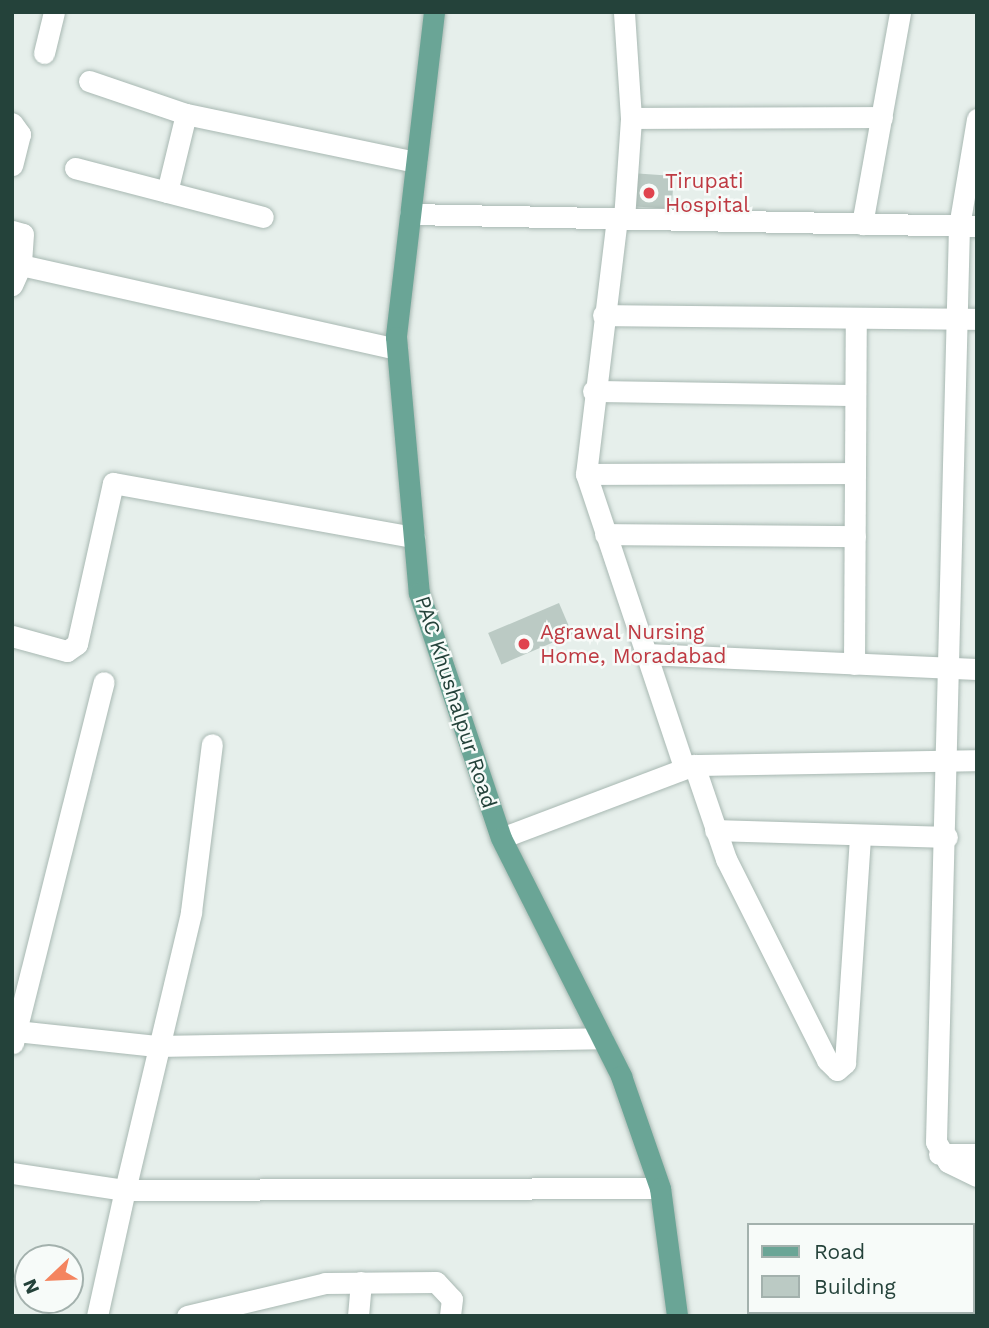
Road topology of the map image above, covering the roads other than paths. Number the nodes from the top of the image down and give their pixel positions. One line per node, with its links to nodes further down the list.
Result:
1 (54, 12): 5 (street)
2 (434, 12): 12 (main road, PAC Khushalpur Road)
3 (624, 12): 9 (street)
4 (900, 12): 8 (street)
5 (44, 53)
6 (89, 81): 7 (street)
7 (186, 114): 12 (street); 15 (street)
8 (882, 117): 9 (street); 19 (street)
9 (631, 118): 18 (street)
10 (977, 119): 20 (street)
11 (12, 123): 13 (street)
12 (416, 162): 16 (main road, PAC Khushalpur Road)
13 (12, 165)
14 (75, 169): 15 (street)
15 (167, 192): 17 (street)
16 (410, 214): 18 (street); 27 (main road, PAC Khushalpur Road)
17 (263, 217)
18 (620, 218): 19 (street); 24 (street)
19 (862, 224): 20 (street)
20 (968, 226): 26 (street)
21 (12, 231): 22 (street)
22 (21, 265): 23 (street); 27 (street)
23 (12, 285)
24 (603, 315): 25 (street); 28 (street)
25 (856, 318): 26 (street); 29 (street)
26 (968, 319): 38 (street)
27 (397, 349): 34 (main road, PAC Khushalpur Road)
28 (593, 391): 29 (street); 31 (street)
29 (855, 395): 30 (street)
30 (855, 473): 31 (street); 33 (street)
31 (586, 474): 32 (street)
32 (605, 534): 33 (street); 36 (street)
33 (855, 536): 37 (street)
34 (414, 537): 35 (street); 48 (main road, PAC Khushalpur Road)
35 (12, 636)
36 (646, 654): 37 (street); 44 (street)
37 (854, 664): 38 (street)
38 (952, 668): 39 (street); 42 (street)
39 (977, 669)
40 (104, 682): 49 (street)
41 (212, 744): 51 (street)
42 (949, 760): 43 (street); 44 (street); 47 (street)
43 (977, 760)
44 (689, 766): 45 (street); 48 (street)
45 (715, 830): 46 (street); 46 (street)
46 (860, 835): 47 (street)
47 (947, 837): 52 (street)
48 (501, 838): 50 (main road, PAC Khushalpur Road)
49 (14, 1038): 51 (street)
50 (602, 1038): 51 (street); 56 (main road, PAC Khushalpur Road)
51 (156, 1046): 57 (street)
52 (939, 1154): 53 (street); 55 (street)
53 (977, 1154)
54 (12, 1173): 57 (street)
55 (977, 1176)
56 (660, 1188): 57 (street); 63 (main road, PAC Khushalpur Road)
57 (125, 1190): 59 (street)
58 (361, 1283): 60 (street); 61 (street); 62 (street)
59 (97, 1316)
60 (187, 1316)
61 (358, 1316)
62 (450, 1316)
63 (677, 1316)

